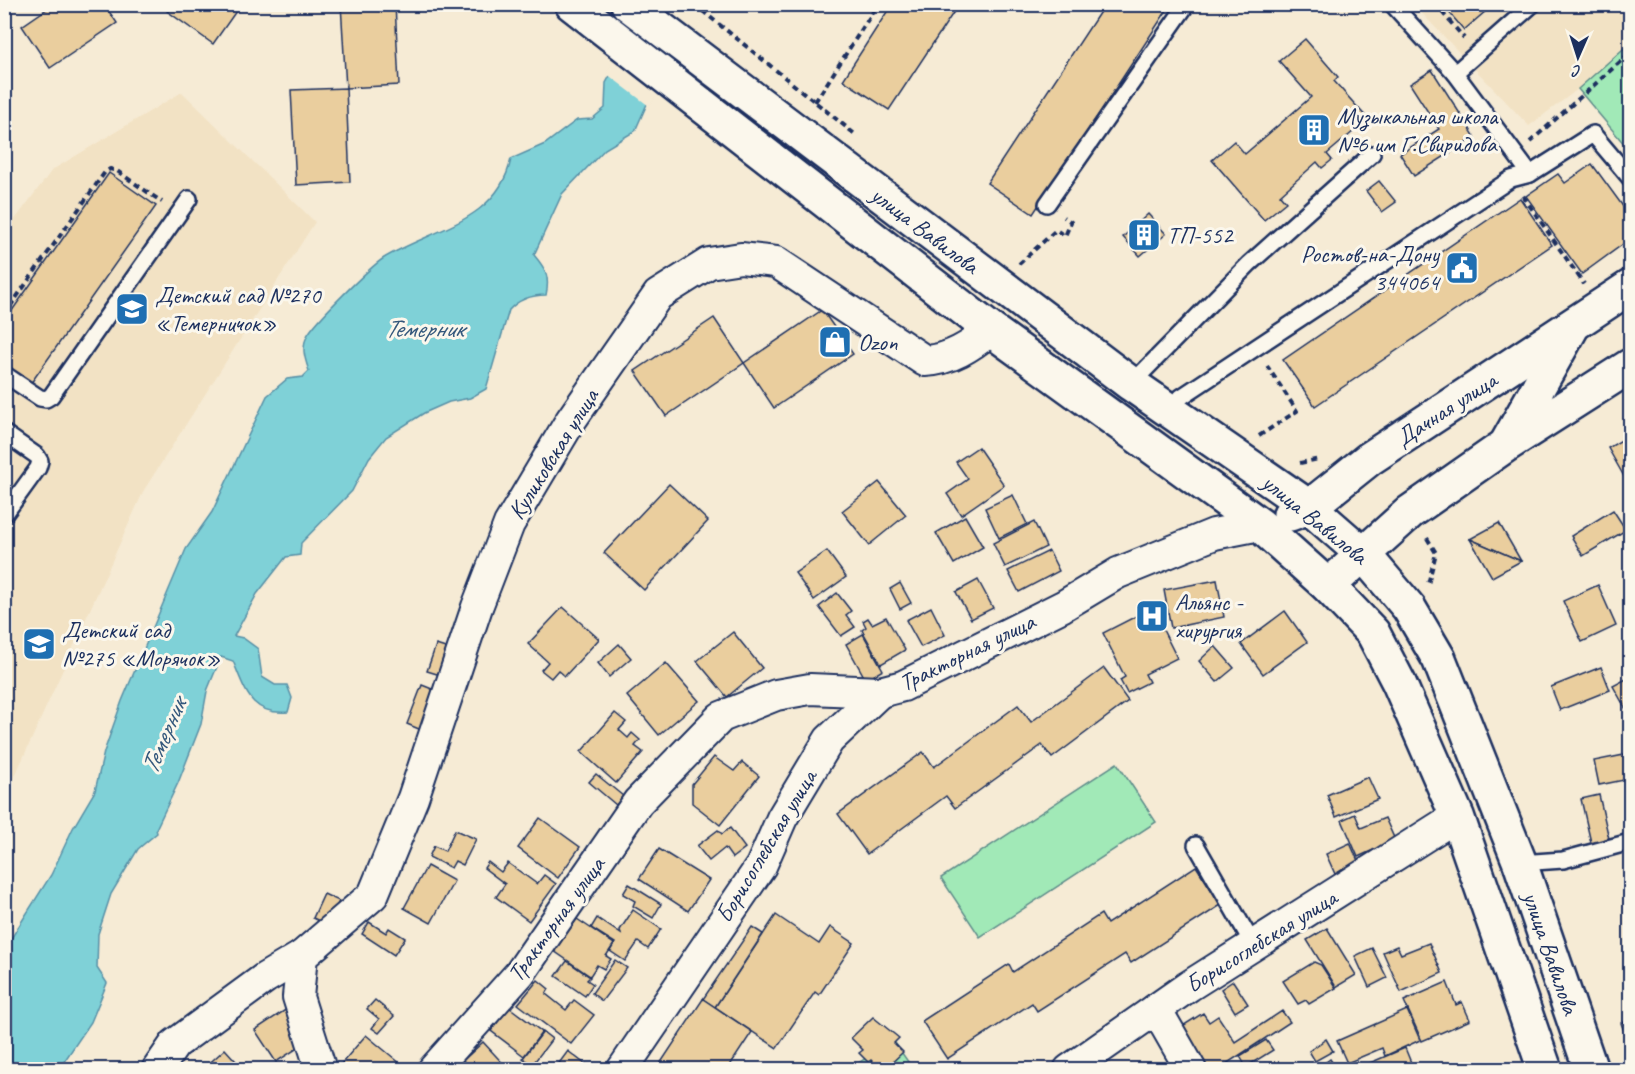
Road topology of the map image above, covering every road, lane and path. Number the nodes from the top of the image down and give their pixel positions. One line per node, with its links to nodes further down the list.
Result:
1 (572, 4): 25 (main road, улица Вавилова)
2 (628, 4): 29 (main road, улица Вавилова)
3 (694, 4): 4 (path)
4 (878, 4)
5 (1187, 4): 18 (lane)
6 (1392, 4): 11 (lane)
7 (1435, 4): 9 (path)
8 (1533, 4): 9 (lane)
9 (1478, 53): 11 (lane)
10 (1630, 53): 13 (path)
11 (1455, 73): 13 (lane)
12 (1372, 154): 29 (lane)
13 (1515, 156): 14 (lane)
14 (1530, 174): 15 (lane); 16 (lane)
15 (1630, 178)
16 (1511, 179): 21 (path); 30 (lane)
17 (189, 199): 19 (lane)
18 (1047, 204): 20 (path)
19 (178, 214): 23 (path); 28 (lane)
20 (1017, 267)
21 (1584, 284)
22 (1630, 287): 24 (main road, Дачная улица)
23 (4, 315)
24 (1574, 325): 33 (main road); 36 (main road, Дачная улица)
25 (991, 330): 38 (main road, улица Вавилова); 47 (street, Куликовская улица)
26 (1263, 360): 32 (path)
27 (1624, 373): 33 (main road)
28 (4, 374)
29 (1131, 384): 30 (main road, улица Вавилова)
30 (1169, 410): 36 (main road, улица Вавилова)
31 (4, 433): 37 (lane)
32 (1255, 439)
33 (1506, 444): 39 (main road)
34 (1330, 457): 35 (path)
35 (1298, 464)
36 (1309, 507): 38 (main road, Дачная улица); 39 (main road, улица Вавилова)
37 (4, 515)
38 (1260, 525): 40 (main road, улица Вавилова); 41 (street, Тракторная улица)
39 (1364, 555): 40 (main road); 45 (main road, улица Вавилова)
40 (1328, 586): 42 (main road, улица Вавилова)
41 (880, 692): 51 (street, Тракторная улица); 52 (street, Борисоглебская улица)
42 (1457, 816): 46 (street, Борисоглебская улица); 55 (main road, улица Вавилова)
43 (1630, 842): 45 (lane)
44 (1196, 845): 46 (lane)
45 (1520, 863): 56 (main road, улица Вавилова)
46 (1254, 946): 48 (street, Борисоглебская улица)
47 (302, 956): 49 (street, Куликовская улица); 50 (street)
48 (1156, 1008): 53 (street, Борисоглебская улица); 54 (street)
49 (158, 1070)
50 (321, 1070)
51 (433, 1070)
52 (622, 1070)
53 (1069, 1070)
54 (1191, 1070)
55 (1545, 1070)
56 (1591, 1070)

